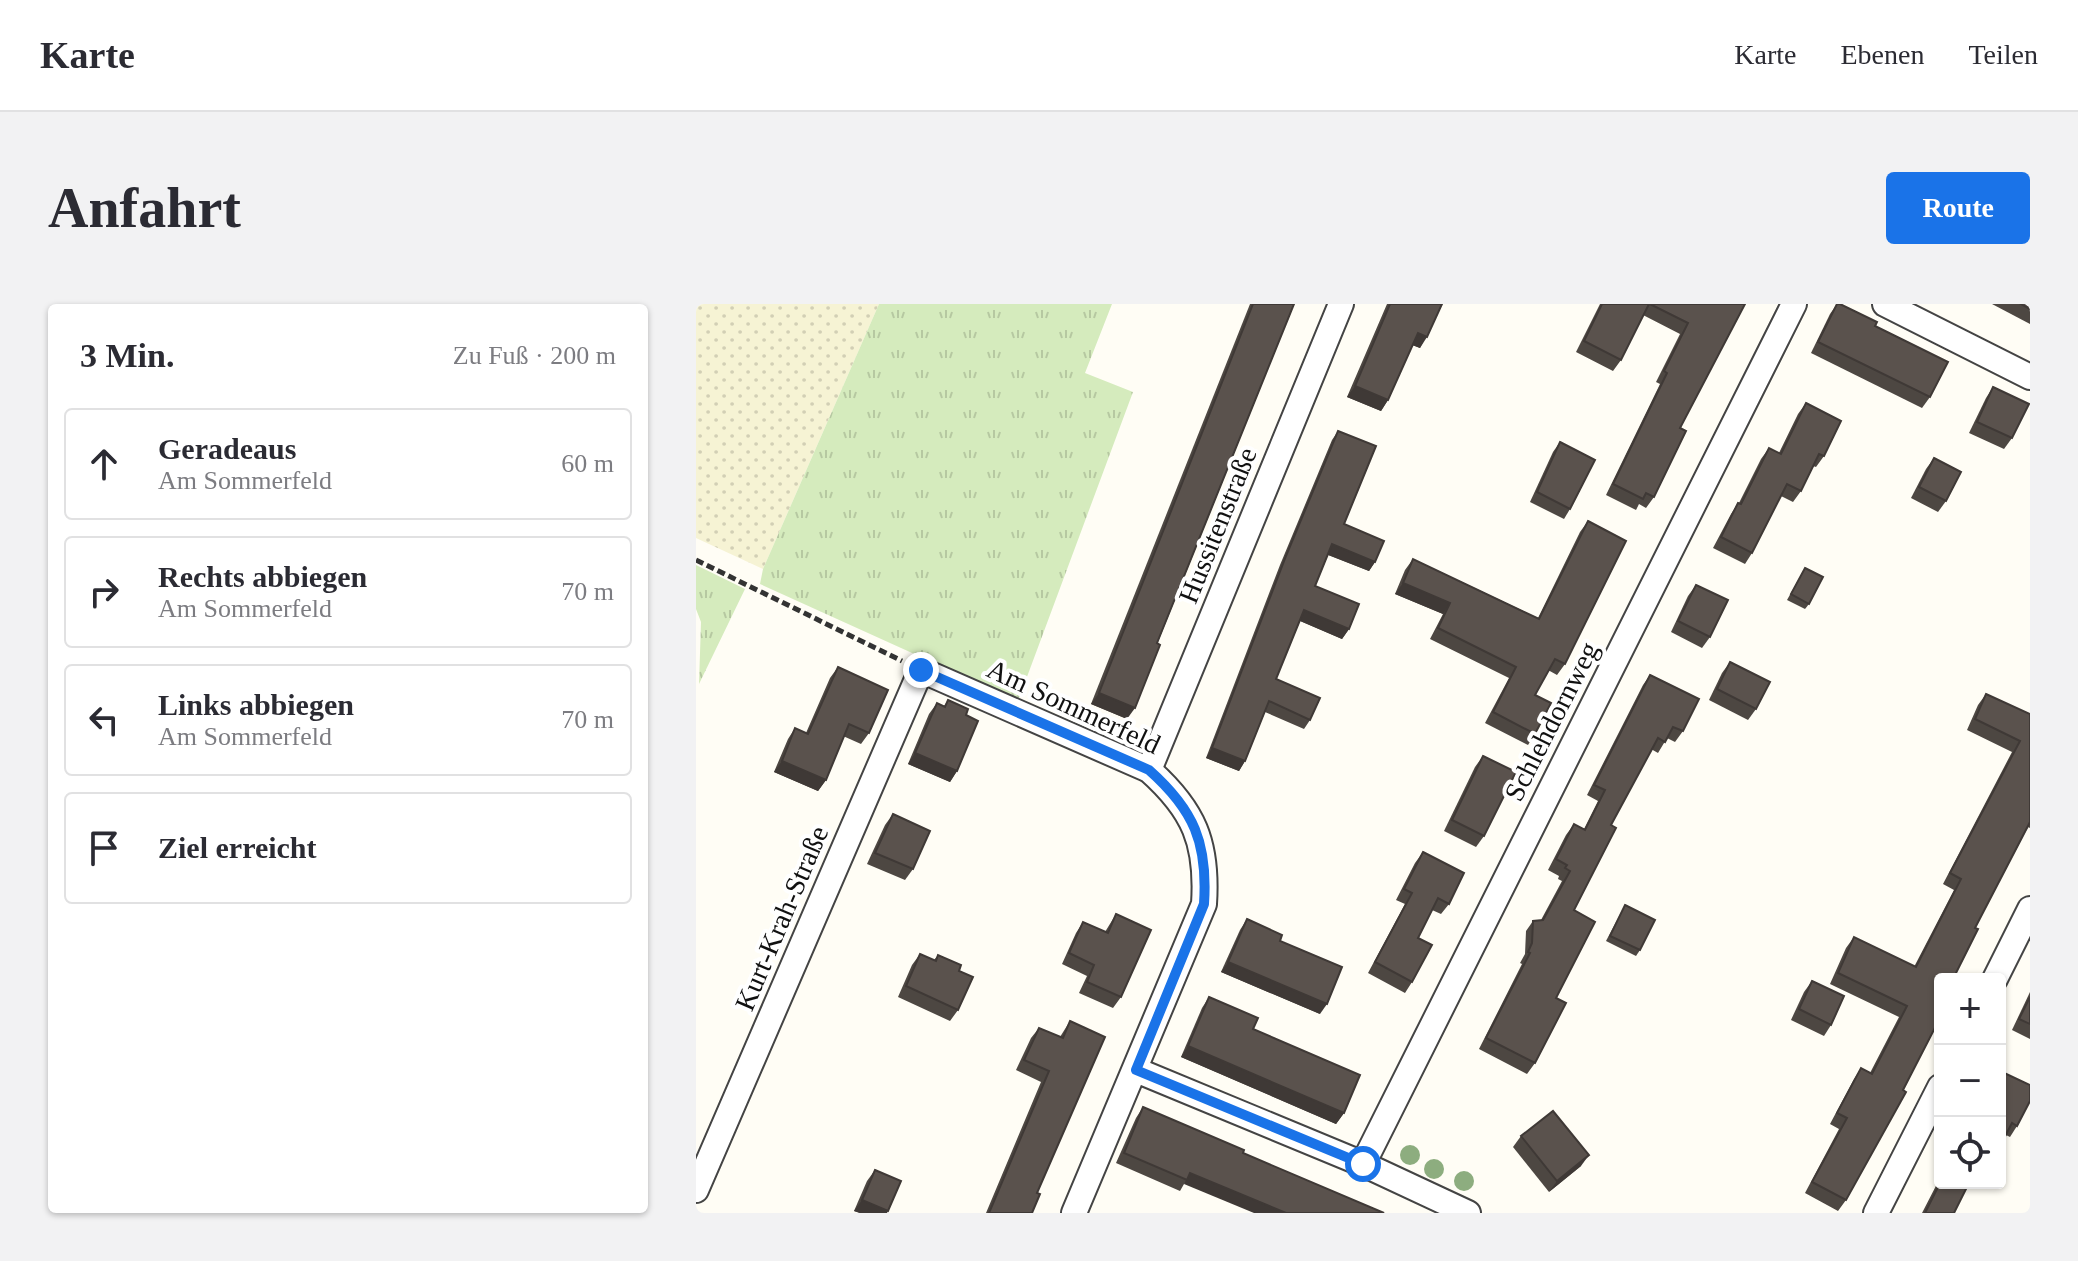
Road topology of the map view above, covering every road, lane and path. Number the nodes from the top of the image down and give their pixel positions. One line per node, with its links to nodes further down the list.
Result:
1 (1341, 304): 7 (street, Hussitenstraße)
2 (1794, 304): 12 (street, Schlehdornweg)
3 (1885, 304): 4 (street)
4 (2030, 377)
5 (696, 560): 6 (path)
6 (921, 670): 7 (street, Am Sommerfeld); 13 (street, Kurt-Krah-Straße)
7 (1149, 770): 10 (street, Am Sommerfeld)
8 (2030, 909): 9 (street)
9 (1998, 973)
10 (1136, 1070): 12 (street); 15 (street, Am Sommerfeld)
11 (1934, 1099): 16 (street)
12 (1363, 1164): 14 (street)
13 (696, 1190)
14 (1458, 1211)
15 (1074, 1213)
16 (1876, 1213)

